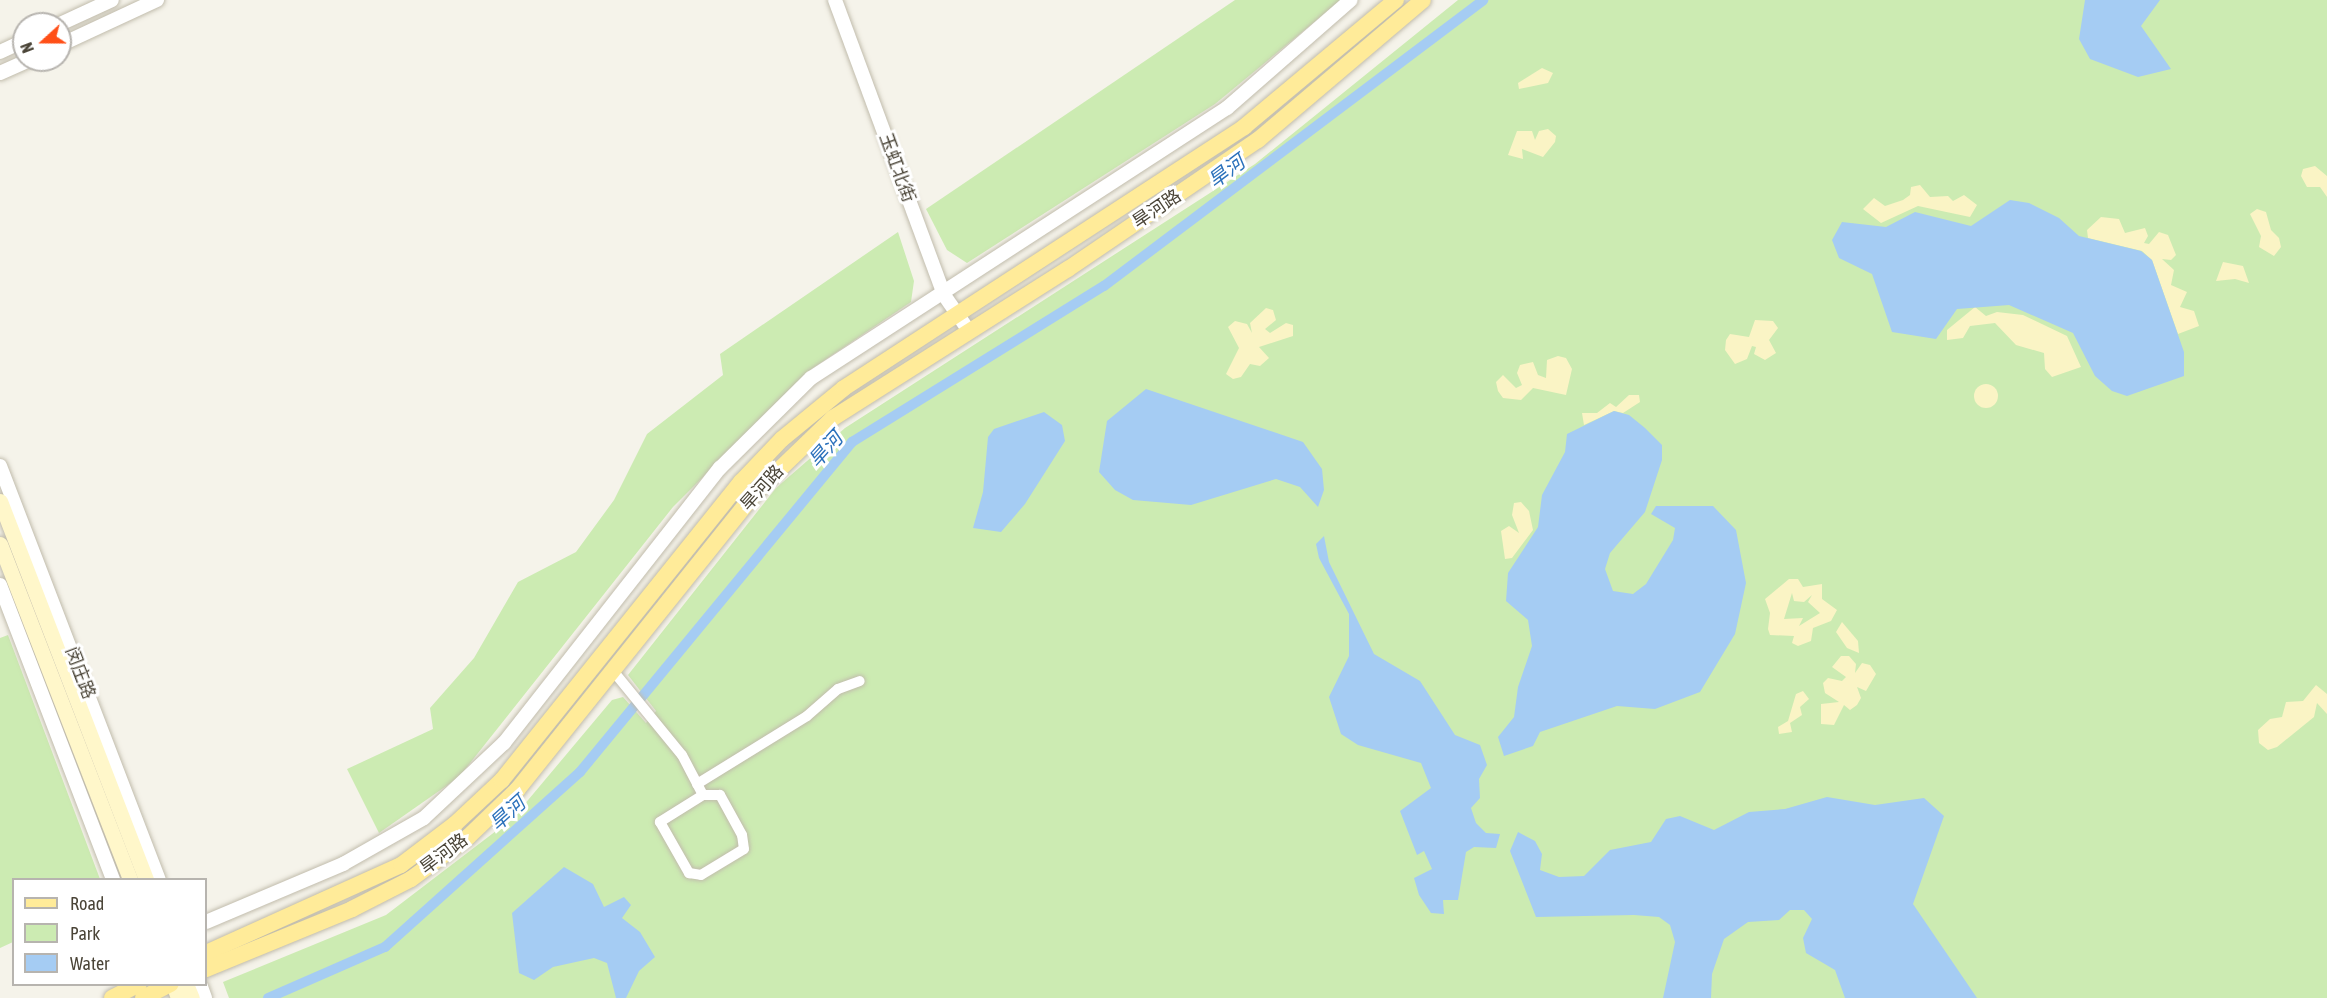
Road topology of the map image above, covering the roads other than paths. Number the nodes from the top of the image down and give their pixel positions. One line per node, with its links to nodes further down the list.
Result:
1 (112, 0): 7 (street)
2 (157, 0): 8 (street)
3 (835, 0): 9 (street, 玉虹北街)
4 (1351, 0): 9 (street)
5 (1396, 0): 10 (main road, 旱河路)
6 (1423, 0): 11 (main road, 旱河路)
7 (72, 18)
8 (72, 39)
9 (944, 295): 10 (street, 玉虹北街); 28 (street)
10 (957, 314): 11 (street, 玉虹北街); 12 (main road, 旱河路)
11 (969, 331): 13 (main road, 旱河路)
12 (844, 388): 13 (main road); 29 (main road, 旱河路)
13 (854, 402): 18 (main road, 旱河路)
14 (0, 466): 27 (street, 闵庄路)
15 (0, 501): 26 (main road, 闵庄路)
16 (0, 544): 20 (main road, 闵庄路)
17 (0, 585): 22 (street)
18 (618, 677): 21 (street); 30 (main road, 旱河路)
19 (860, 681): 21 (street)
20 (85, 764): 22 (street); 25 (main road, 闵庄路)
21 (697, 784): 23 (street)
22 (81, 795): 24 (street)
23 (703, 795): 23 (street)
24 (113, 878)
25 (130, 878)
26 (146, 878)
27 (159, 878)
28 (207, 922)
29 (207, 953)
30 (207, 969)
31 (134, 986): 33 (main road)
32 (165, 988): 34 (main road); 35 (main road)
33 (112, 998)
34 (143, 998)
35 (178, 998)

